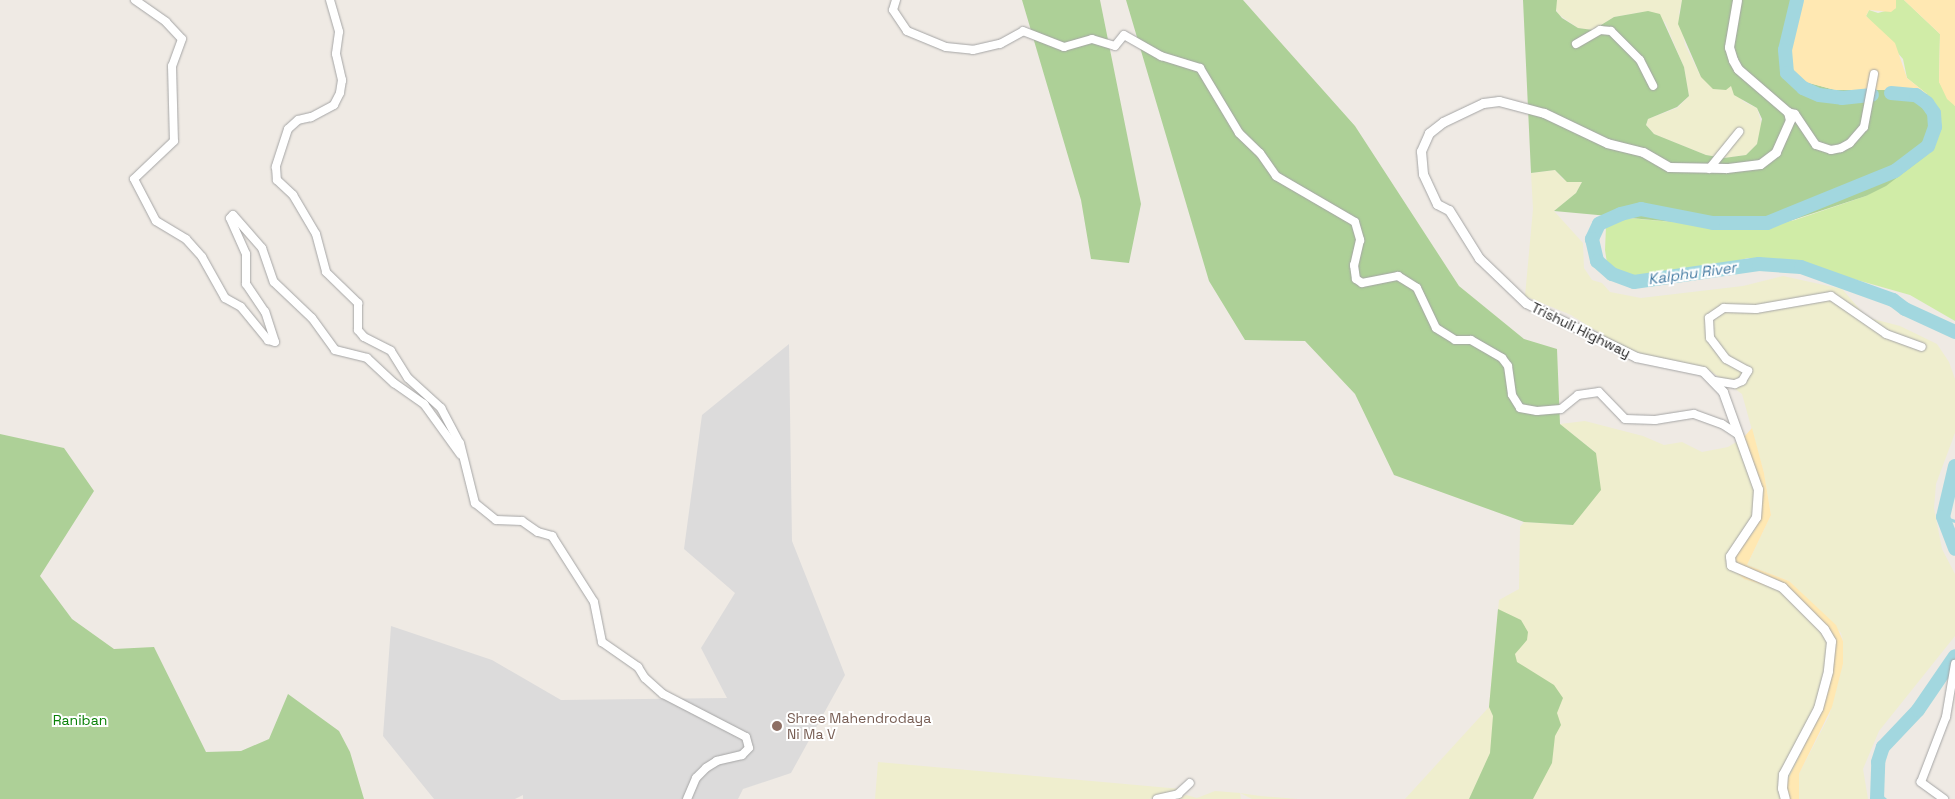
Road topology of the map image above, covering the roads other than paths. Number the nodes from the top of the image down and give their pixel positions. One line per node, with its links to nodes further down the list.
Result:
1 (135, 0): 14 (street)
2 (330, 0): 14 (street)
3 (896, 0): 13 (street)
4 (1737, 0): 8 (street)
5 (1576, 44): 7 (street)
6 (1874, 74): 8 (street)
7 (1652, 86)
8 (1788, 112): 10 (street, Trishuli Highway)
9 (1739, 132): 10 (street)
10 (1709, 169): 12 (street, Trishuli Highway)
11 (1922, 347): 12 (street)
12 (1715, 381): 13 (street, Trishuli Highway)
13 (1740, 436): 19 (street, Trishuli Highway)
14 (462, 457): 17 (street)
15 (1955, 664): 20 (street)
16 (1190, 783): 18 (street)
17 (687, 799)
18 (1157, 799)
19 (1785, 799)
20 (1944, 799)

